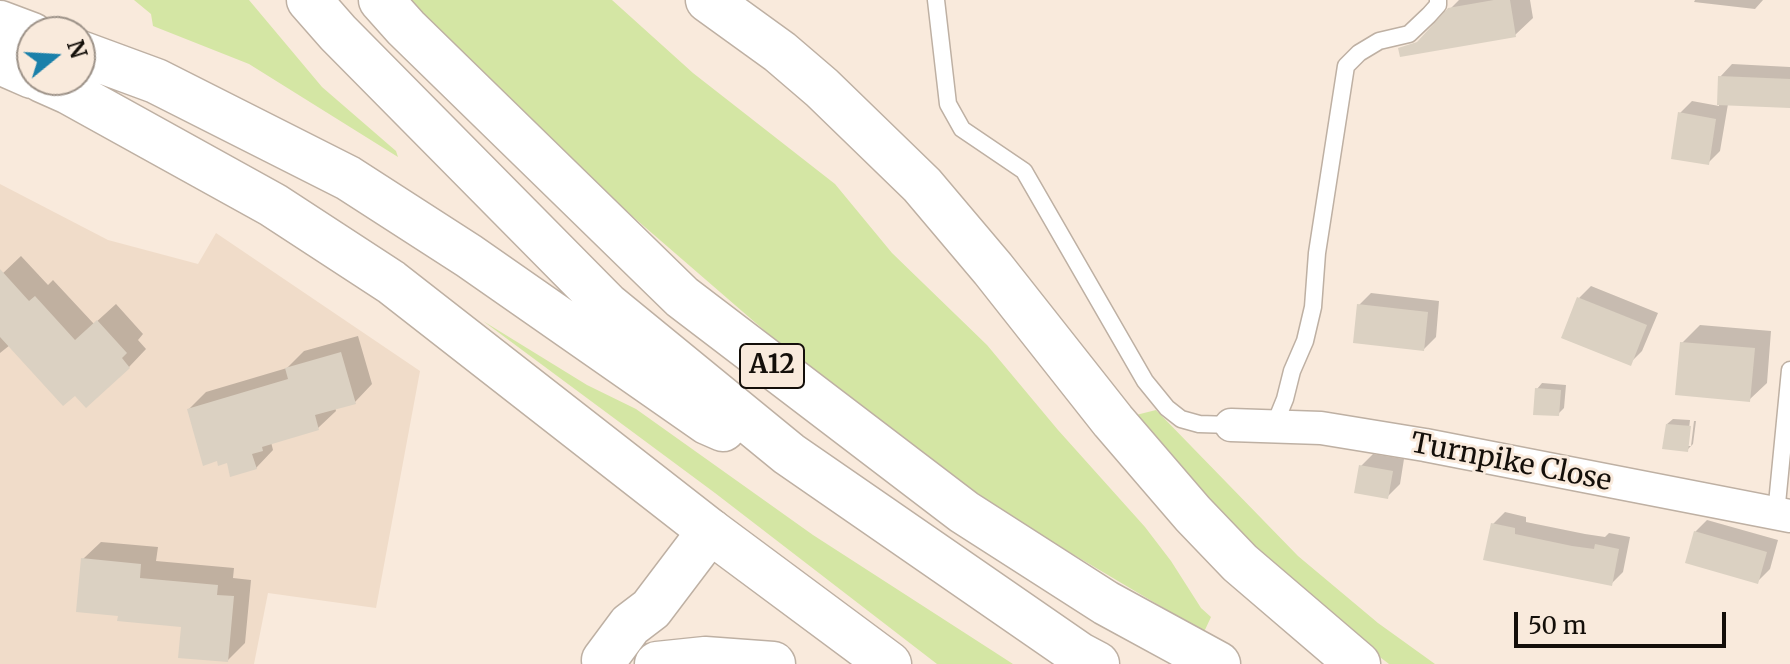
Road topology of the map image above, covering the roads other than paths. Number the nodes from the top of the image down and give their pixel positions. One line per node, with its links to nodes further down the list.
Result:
1 (309, 0): 11 (main road, A12)
2 (381, 0): 19 (main road, A12)
3 (708, 0): 20 (main road)
4 (936, 0): 9 (lane)
5 (1438, 0): 10 (lane)
6 (96, 59): 11 (main road, A12)
7 (76, 96): 13 (main road)
8 (1790, 370): 12 (lane)
9 (1231, 425): 10 (street, Turnpike Close)
10 (1274, 426): 12 (street, Turnpike Close)
11 (789, 454): 18 (main road, A12)
12 (1783, 515)
13 (710, 531): 14 (main road); 17 (main road)
14 (608, 663)
15 (657, 664): 16 (main road)
16 (773, 664)
17 (889, 664)
18 (1097, 664)
19 (1218, 664)
20 (1358, 664)

